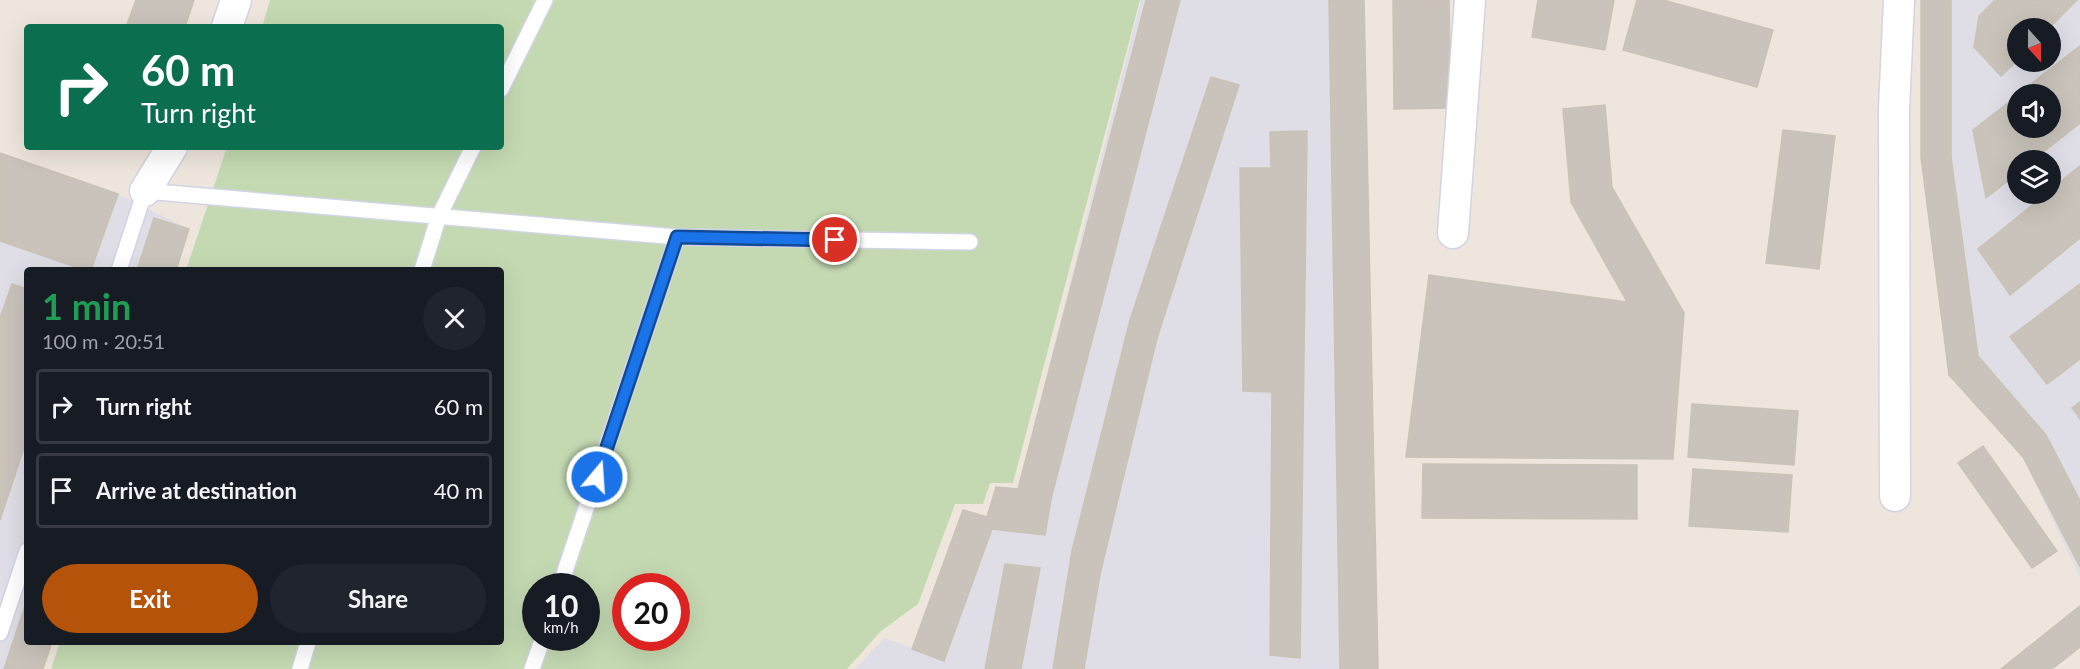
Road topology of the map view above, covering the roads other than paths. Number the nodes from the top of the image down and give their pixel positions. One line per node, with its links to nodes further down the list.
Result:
1 (236, 0): 5 (street)
2 (545, 0): 6 (lane)
3 (1470, 0): 11 (street)
4 (1899, 0): 16 (street)
5 (228, 24)
6 (504, 83)
7 (170, 150): 9 (street)
8 (472, 150): 10 (lane)
9 (146, 191): 10 (lane); 14 (lane)
10 (439, 216): 12 (lane); 15 (lane)
11 (1453, 233)
12 (677, 237): 13 (lane); 18 (lane)
13 (970, 242)
14 (120, 267)
15 (423, 267)
16 (1895, 496)
17 (24, 560): 19 (lane)
18 (564, 573)
19 (0, 633)
20 (307, 645): 22 (lane)
21 (538, 651): 23 (lane)
22 (300, 669)
23 (532, 669)

